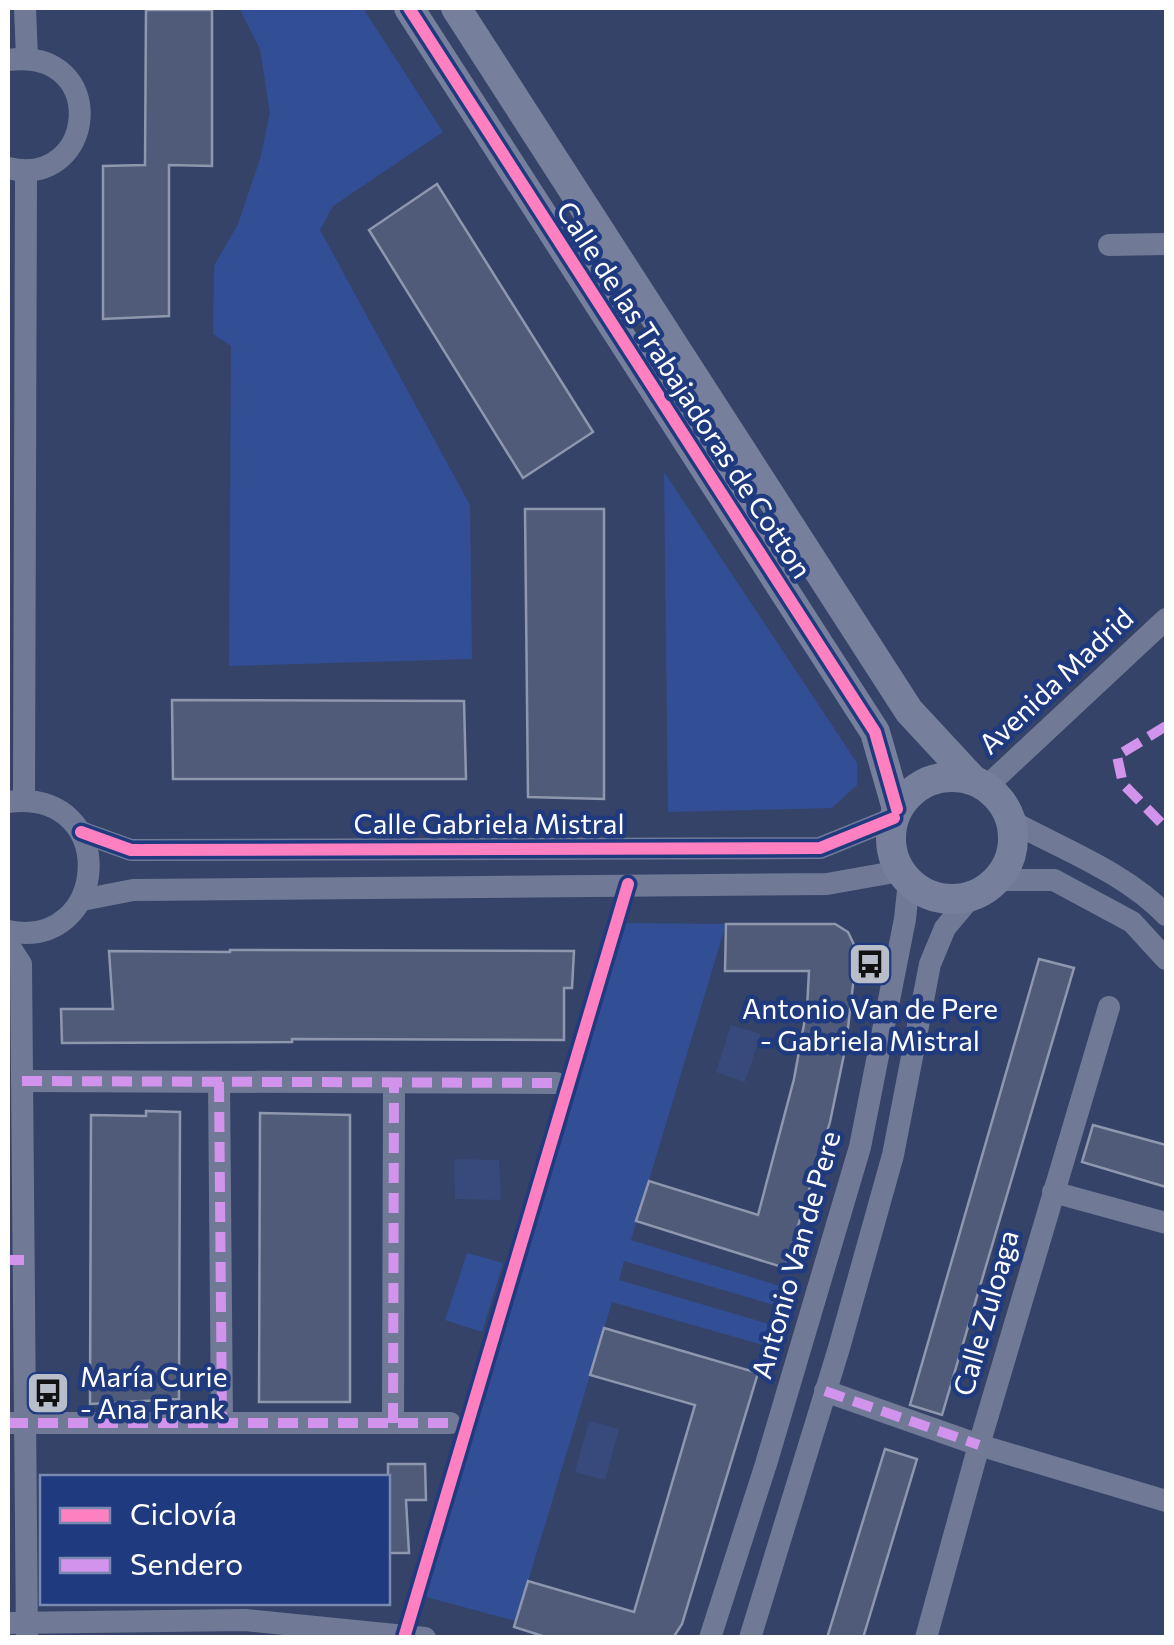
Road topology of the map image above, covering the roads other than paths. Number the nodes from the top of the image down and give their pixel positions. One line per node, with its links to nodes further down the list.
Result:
1 (25, 8): 4 (street)
2 (409, 8): 11 (street, Calle de las Trabajadoras de Cotton)
3 (456, 8): 9 (street, Calle de las Trabajadoras de Cotton)
4 (18, 59): 5 (street)
5 (17, 170): 10 (street)
6 (1166, 244): 7 (street)
7 (1109, 245)
8 (1166, 619): 9 (street, Avenida Madrid)
9 (980, 783): 11 (street); 12 (street)
10 (16, 801): 13 (street, Calle Gabriela Mistral)
11 (896, 813): 13 (street, Calle Gabriela Mistral); 14 (street)
12 (1011, 821): 15 (street); 17 (street)
13 (81, 832): 16 (street)
14 (904, 876): 15 (street); 16 (street); 40 (street, Antonio Van de Pere)
15 (984, 888): 21 (street); 31 (street)
16 (82, 900): 19 (street)
17 (1166, 916)
18 (8, 930): 19 (street)
19 (45, 930): 22 (street)
20 (8, 944): 22 (street)
21 (1166, 958)
22 (21, 964): 24 (street)
23 (1110, 1007): 28 (street, Calle Zuloaga)
24 (22, 1080): 25 (street); 30 (street)
25 (219, 1082): 26 (street); 33 (street)
26 (394, 1083): 27 (street); 34 (street)
27 (556, 1083)
28 (1053, 1192): 29 (street); 36 (street, Calle Zuloaga)
29 (1166, 1223)
30 (16, 1260): 32 (street)
31 (825, 1391): 36 (street); 41 (street)
32 (16, 1423): 33 (street); 38 (street)
33 (222, 1423): 34 (street)
34 (392, 1423): 35 (street)
35 (450, 1423)
36 (978, 1446): 37 (street); 42 (street, Calle Zuloaga)
37 (1166, 1501)
38 (20, 1628): 39 (street)
39 (425, 1638)
40 (710, 1638)
41 (750, 1638)
42 (926, 1638)

